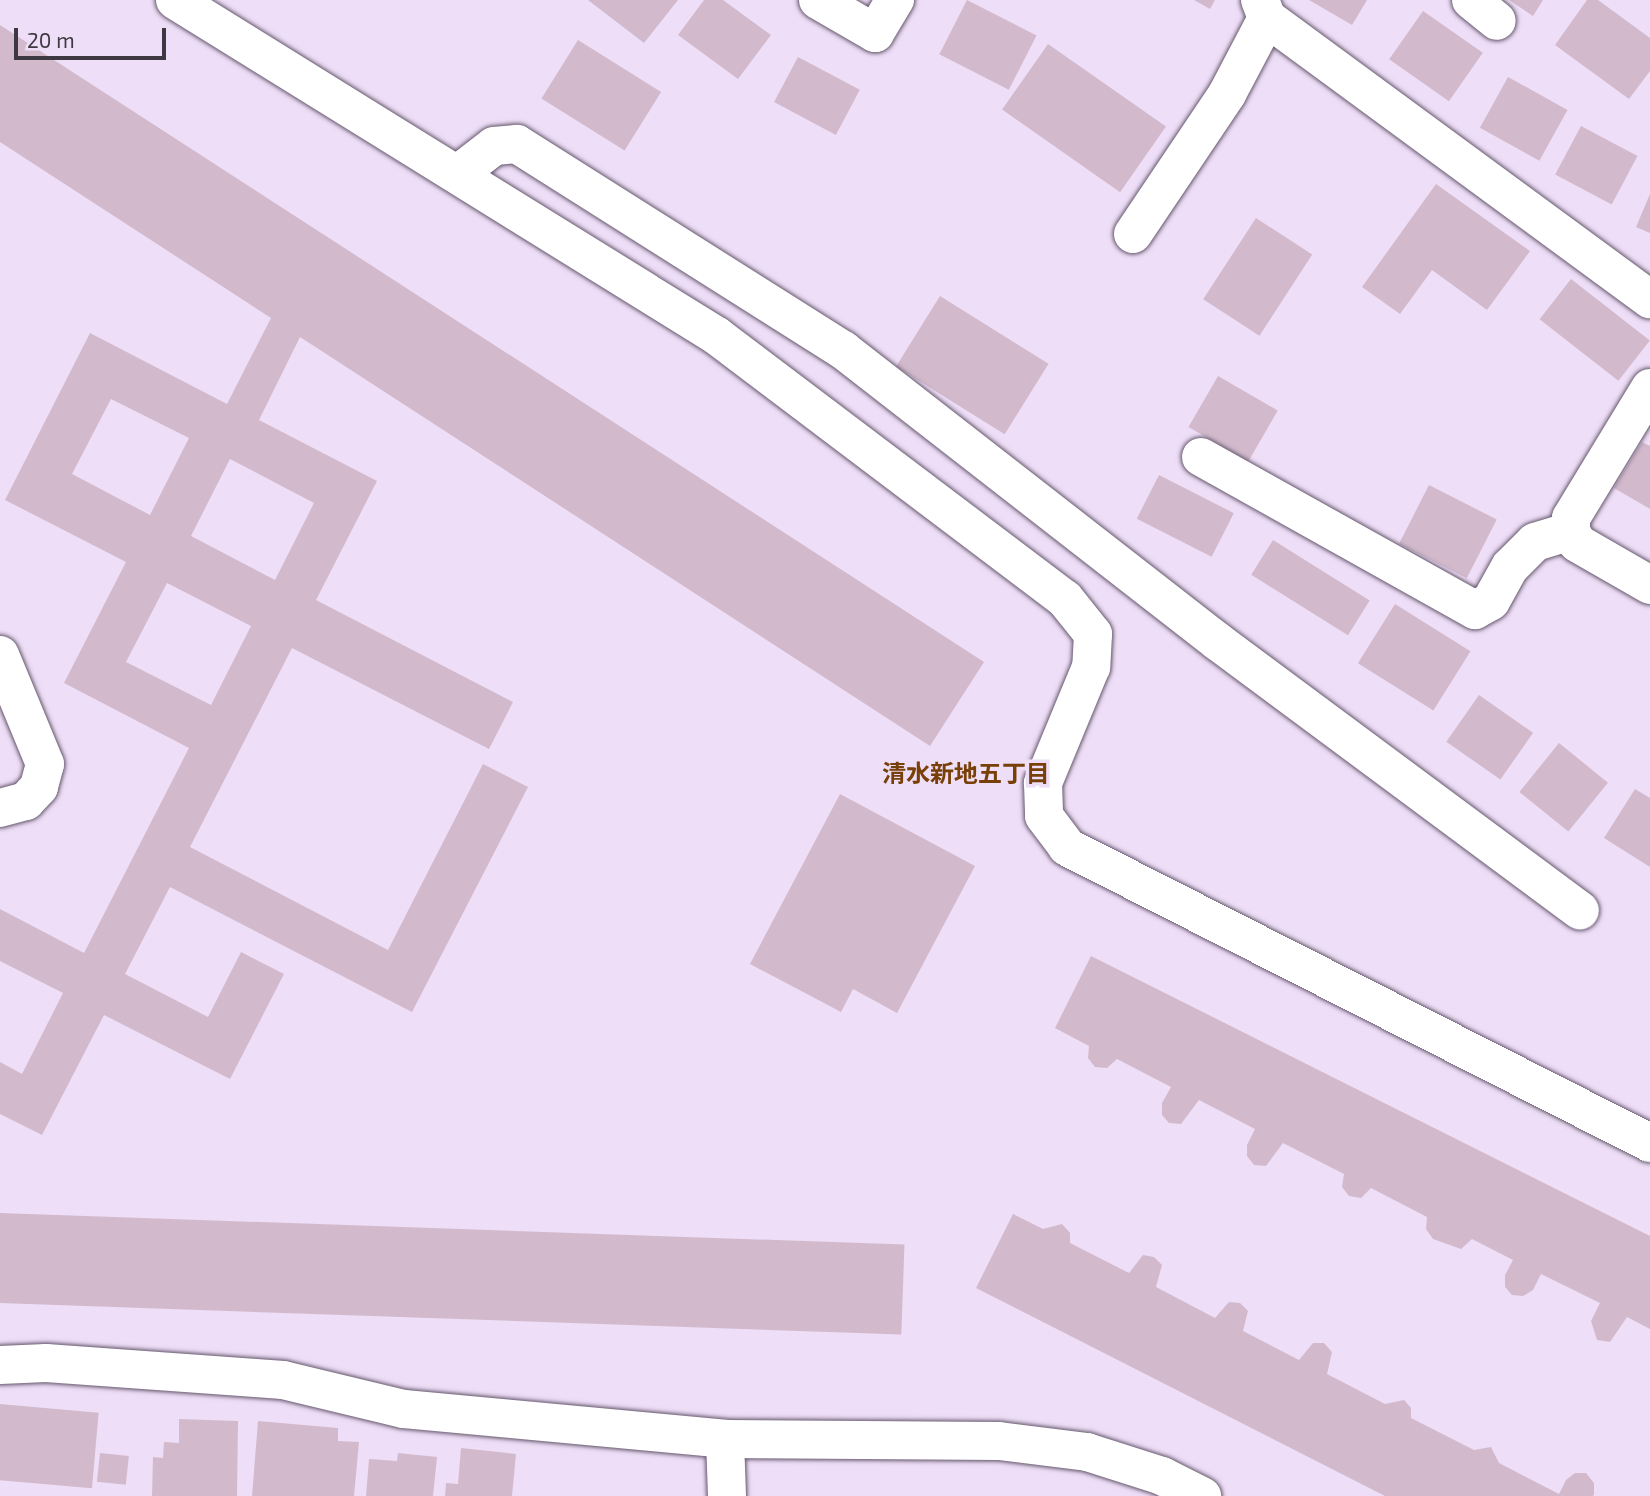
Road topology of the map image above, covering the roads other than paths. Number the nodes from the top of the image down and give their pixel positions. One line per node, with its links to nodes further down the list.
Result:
1 (175, 0): 5 (street)
2 (818, 0): 3 (street)
3 (895, 0)
4 (1264, 9): 6 (street); 7 (street)
5 (459, 173): 14 (street); 15 (street)
6 (1133, 234)
7 (1650, 299)
8 (1650, 388): 10 (street)
9 (1200, 457): 10 (street)
10 (1571, 531): 11 (street)
11 (1650, 585)
12 (0, 655): 13 (street)
13 (0, 808)
14 (1580, 911)
15 (1650, 1143)
16 (0, 1365): 17 (street)
17 (725, 1439): 18 (street); 19 (street)
18 (727, 1496)
19 (1202, 1496)

